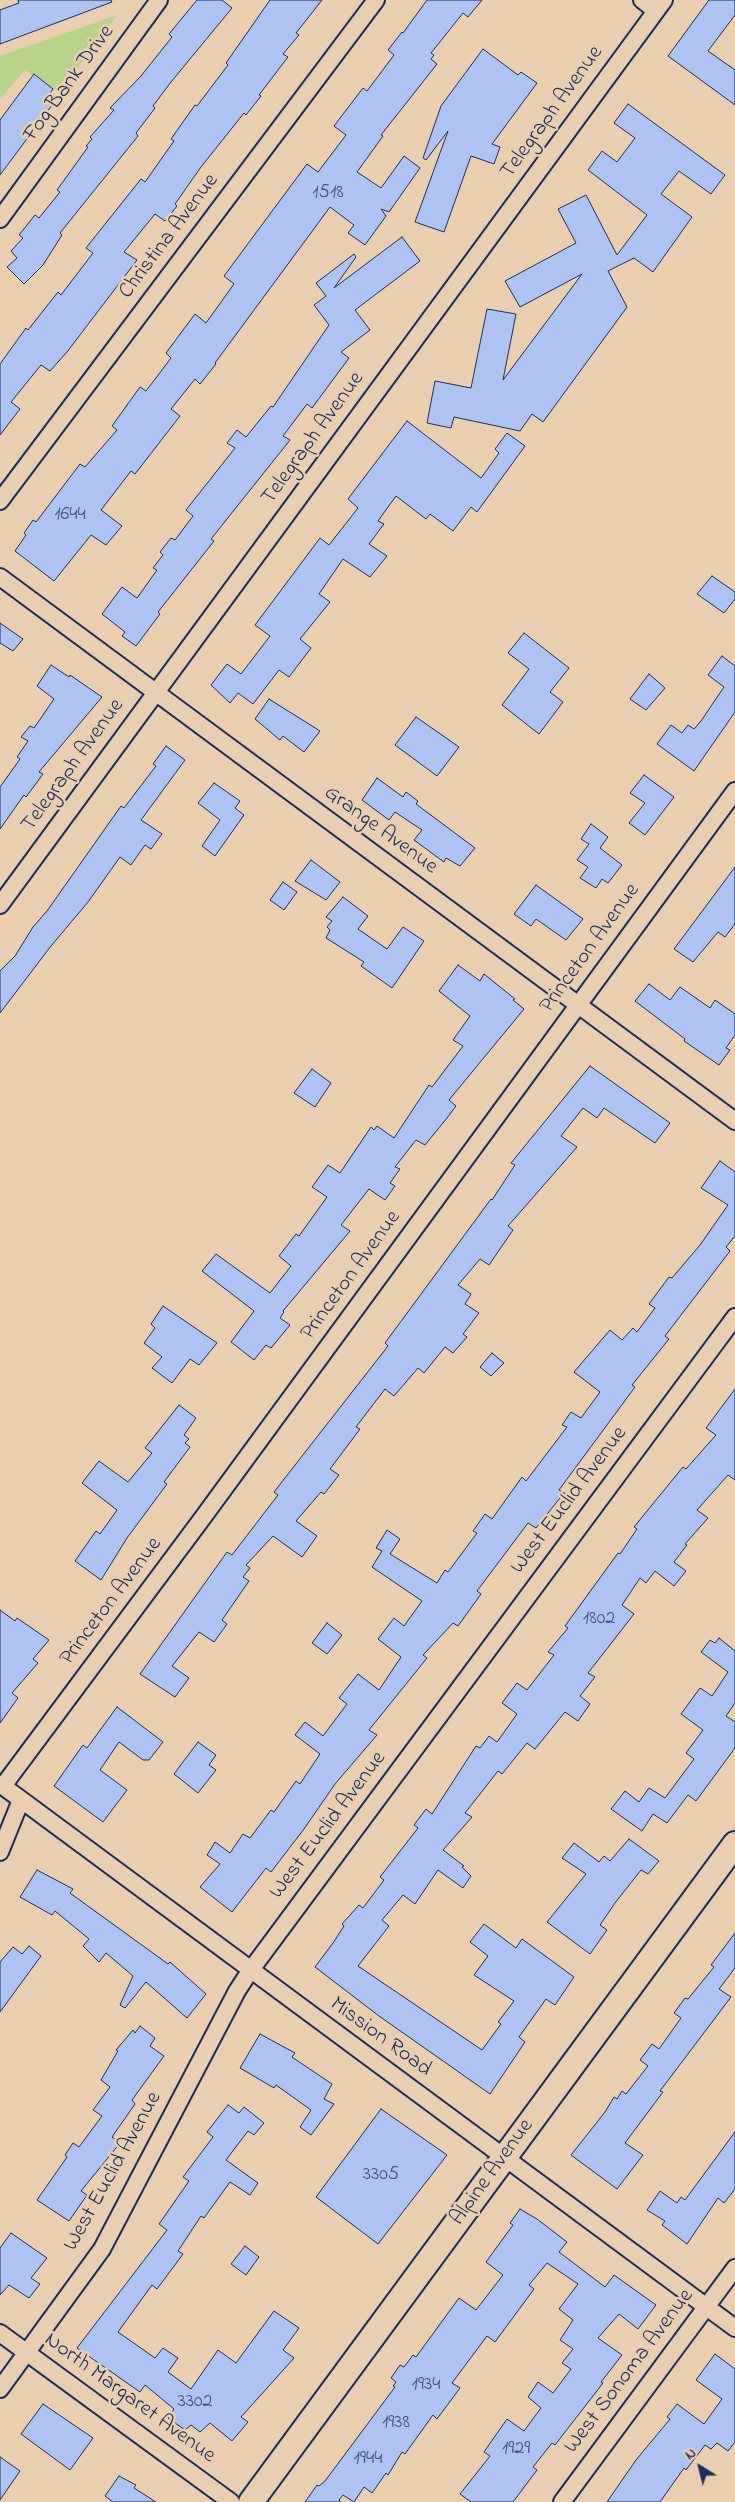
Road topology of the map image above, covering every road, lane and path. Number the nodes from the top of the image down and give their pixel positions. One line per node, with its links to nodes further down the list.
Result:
1 (159, 0): 5 (street, Fog Bank Drive)
2 (376, 0): 6 (street, Christina Avenue)
3 (642, 0): 4 (street)
4 (660, 5): 8 (street, Telegraph Avenue)
5 (0, 219)
6 (0, 501)
7 (0, 577): 8 (street, Grange Avenue)
8 (156, 693): 10 (street, Telegraph Avenue); 11 (street, Grange Avenue)
9 (735, 791): 11 (street, Princeton Avenue)
10 (0, 906)
11 (578, 1004): 12 (street, Grange Avenue); 14 (street, Princeton Avenue)
12 (735, 1121)
13 (735, 1317): 18 (street, West Euclid Avenue)
14 (2, 1785): 15 (street, Mission Road)
15 (22, 1800): 17 (street); 18 (street, Mission Road)
16 (735, 1844): 19 (street, Alpine Avenue)
17 (0, 1852)
18 (250, 1971): 19 (street, Mission Road); 24 (street, West Euclid Avenue)
19 (505, 2157): 21 (street, Mission Road); 27 (street, Alpine Avenue)
20 (735, 2268): 21 (street, West Sonoma Avenue)
21 (707, 2307): 22 (street, Mission Road); 28 (street, West Sonoma Avenue)
22 (735, 2328)
23 (0, 2333): 24 (street, North Margaret Avenue)
24 (27, 2353): 25 (street, West Euclid Avenue); 26 (street, North Margaret Avenue)
25 (0, 2389)
26 (231, 2502)
27 (251, 2502)
28 (562, 2502)

